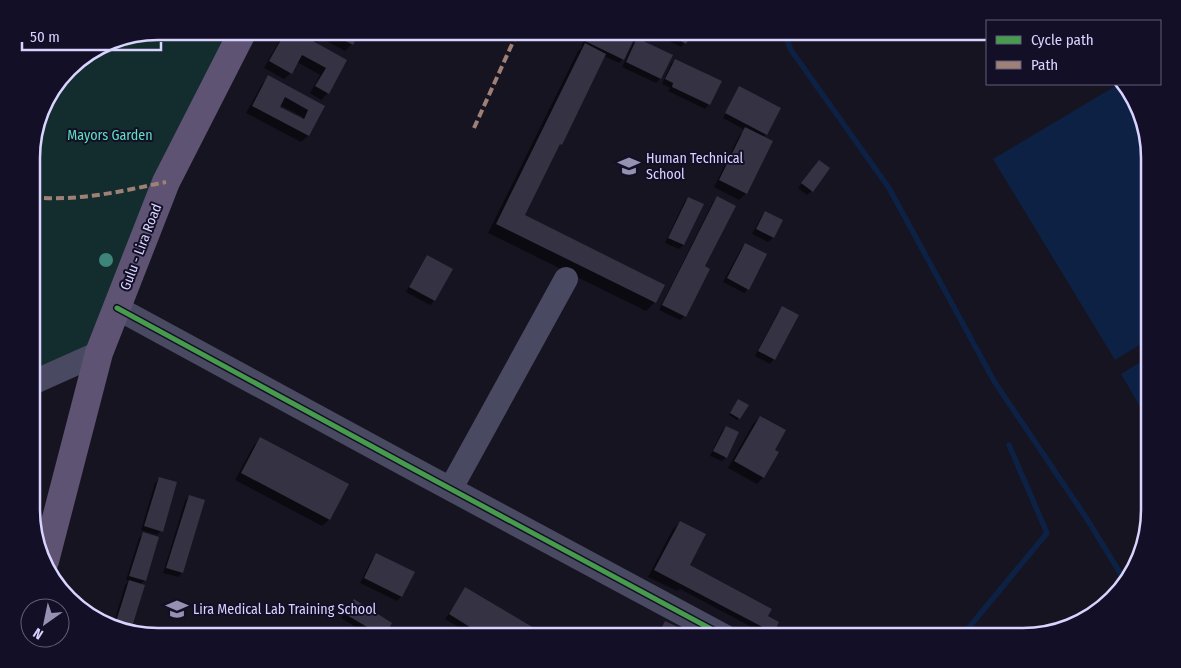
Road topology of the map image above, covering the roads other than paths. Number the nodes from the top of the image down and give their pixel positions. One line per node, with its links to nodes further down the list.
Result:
1 (238, 40): 3 (main road, Gulu - Lira Road)
2 (566, 279): 6 (street)
3 (117, 308): 4 (main road, Gulu - Lira Road); 6 (street)
4 (99, 352): 5 (street); 7 (main road, Gulu - Lira Road)
5 (40, 379)
6 (451, 488): 8 (street)
7 (47, 551)
8 (709, 628)

